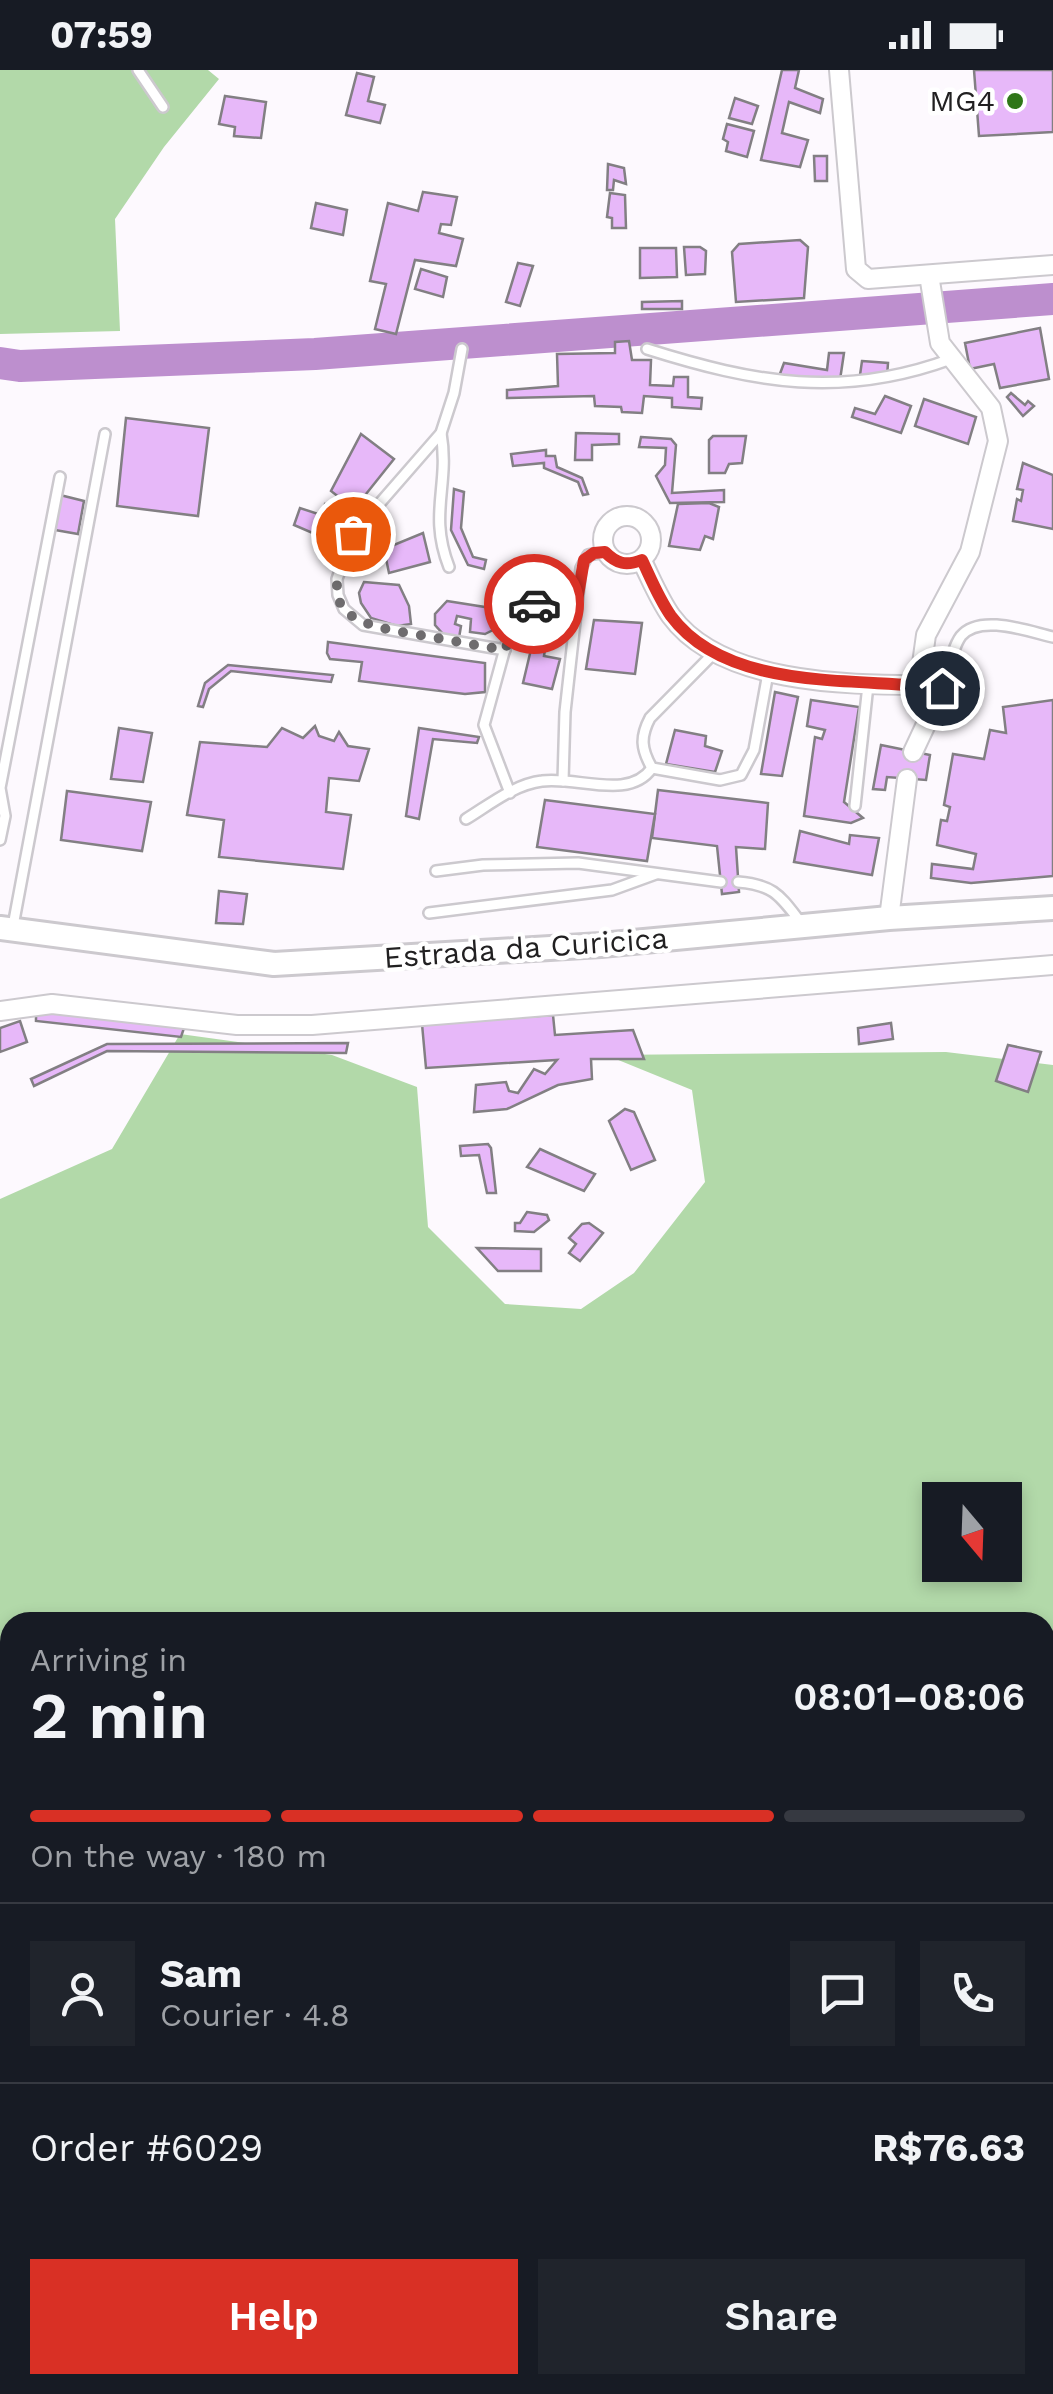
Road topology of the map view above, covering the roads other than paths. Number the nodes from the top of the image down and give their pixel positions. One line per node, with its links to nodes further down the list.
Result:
1 (138, 70): 3 (lane)
2 (839, 70): 5 (street)
3 (163, 107)
4 (1053, 265): 5 (street)
5 (930, 282): 8 (street)
6 (462, 349): 10 (lane)
7 (647, 349): 8 (lane)
8 (951, 359): 21 (street)
9 (105, 434): 39 (lane)
10 (441, 434): 14 (lane); 17 (lane)
11 (60, 477): 30 (lane)
12 (605, 552): 13 (street); 13 (street); 15 (lane)
13 (642, 560): 18 (street)
14 (448, 567)
15 (577, 601): 17 (lane); 26 (lane)
16 (1053, 636): 22 (lane)
17 (505, 650): 27 (lane)
18 (714, 653): 19 (street); 24 (lane)
19 (769, 670): 20 (street); 24 (lane)
20 (868, 685): 21 (street); 28 (lane)
21 (919, 685): 22 (street)
22 (942, 688): 23 (street)
23 (914, 752)
24 (652, 768): 26 (lane)
25 (907, 779): 37 (street)
26 (563, 780): 27 (lane)
27 (510, 792): 29 (lane)
28 (855, 806)
29 (466, 819)
30 (0, 840)
31 (436, 871): 32 (lane)
32 (658, 873): 33 (lane); 36 (lane)
33 (721, 882)
34 (738, 882): 38 (lane)
35 (1053, 908): 37 (street, Estrada da Curicica)
36 (430, 913)
37 (889, 918): 38 (street, Estrada da Curicica)
38 (803, 926): 39 (street, Estrada da Curicica)
39 (6, 929)
40 (1053, 965): 41 (street)
41 (0, 1011)

